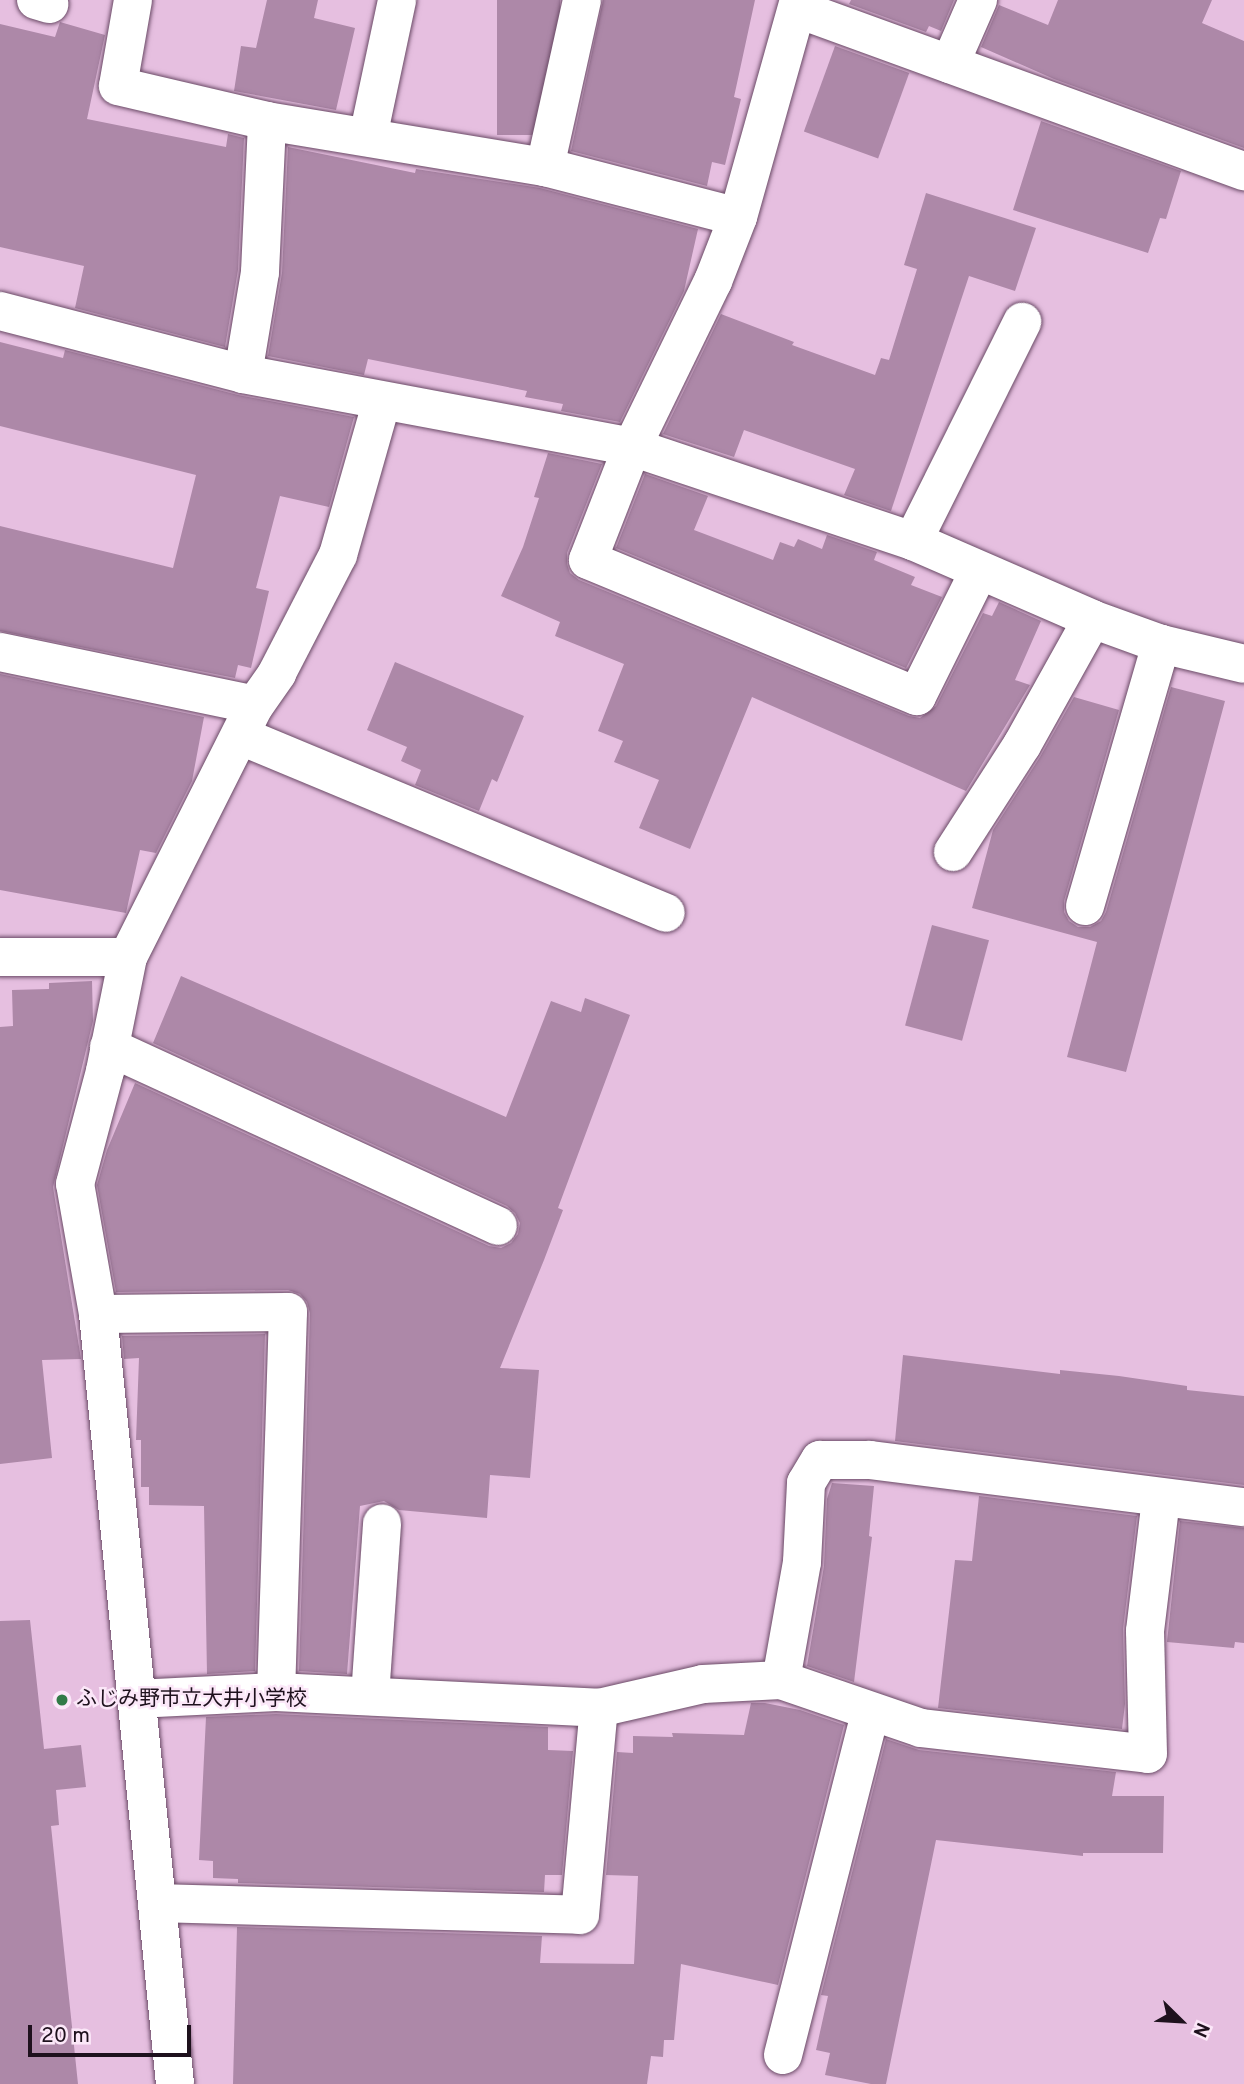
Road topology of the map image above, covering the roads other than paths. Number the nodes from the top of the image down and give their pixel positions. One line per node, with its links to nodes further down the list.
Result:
1 (133, 0): 7 (street)
2 (397, 0): 8 (street)
3 (582, 0): 9 (street)
4 (978, 0): 6 (street)
5 (799, 5): 6 (street); 11 (street)
6 (950, 64): 10 (street)
7 (267, 121): 8 (street); 14 (street)
8 (368, 137): 9 (street)
9 (545, 167): 11 (street)
10 (1244, 171)
11 (738, 217): 16 (street)
12 (0, 311): 14 (street)
13 (1022, 322): 17 (street)
14 (243, 373): 15 (street)
15 (382, 401): 16 (street); 23 (street)
16 (632, 447): 17 (street); 18 (street)
17 (913, 541): 18 (street)
18 (979, 571): 19 (street)
19 (1092, 619): 20 (street); 24 (street)
20 (1161, 644): 22 (street); 25 (street)
21 (0, 652): 23 (street)
22 (1244, 664)
23 (248, 721): 26 (street); 28 (street)
24 (953, 852)
25 (1085, 906)
26 (666, 913)
27 (0, 957): 28 (street)
28 (128, 957): 29 (street)
29 (109, 1047): 30 (street); 31 (street)
30 (498, 1226)
31 (98, 1314): 36 (street); 38 (street)
32 (1161, 1498): 33 (street); 35 (street); 40 (street)
33 (1244, 1507)
34 (382, 1523): 37 (street)
35 (781, 1680): 39 (street); 40 (street)
36 (276, 1692): 37 (street); 38 (street)
37 (370, 1696): 39 (street)
38 (136, 1699): 41 (street)
39 (599, 1708): 41 (street)
40 (870, 1713): 42 (street)
41 (157, 1903): 43 (street)
42 (783, 2055)
43 (175, 2084)

